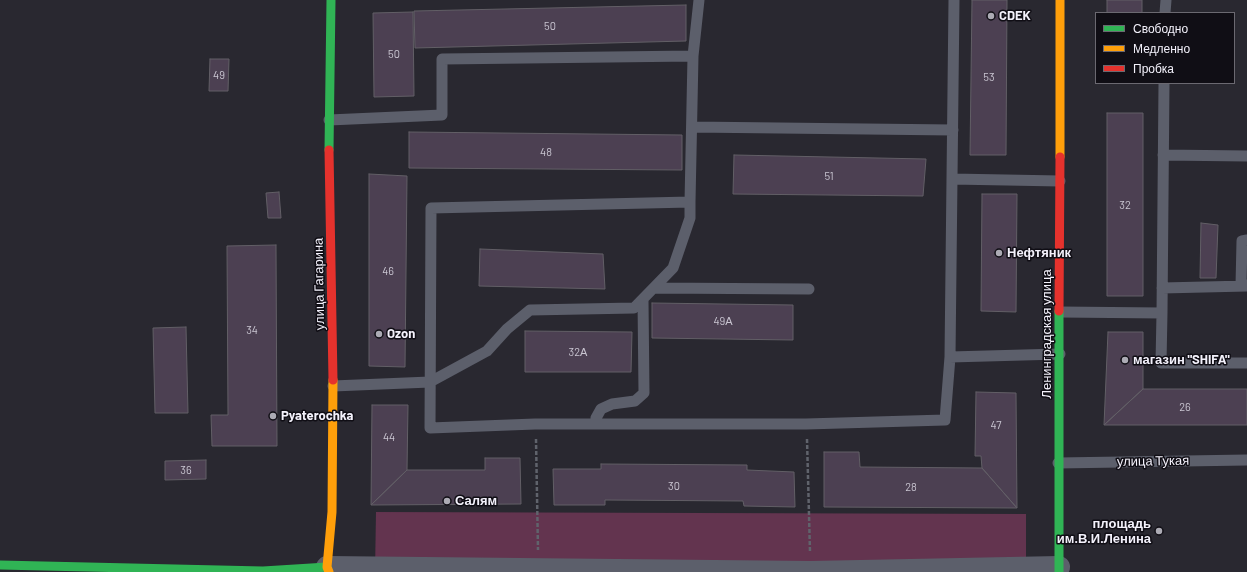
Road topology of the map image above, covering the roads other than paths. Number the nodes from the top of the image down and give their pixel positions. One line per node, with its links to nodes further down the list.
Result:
1 (331, 0): 9 (street, улица Гагарина)
2 (699, 0): 7 (lane)
3 (954, 0): 11 (lane)
4 (1060, 0): 15 (street, Ленинградская улица)
5 (1166, 0): 6 (lane)
6 (1165, 12)
7 (693, 56): 9 (lane); 10 (lane)
8 (1164, 84): 12 (lane)
9 (329, 120): 29 (street, улица Гагарина)
10 (692, 127): 11 (lane); 16 (lane)
11 (952, 130): 14 (lane)
12 (1163, 155): 13 (lane); 20 (lane)
13 (1247, 156)
14 (952, 179): 15 (lane); 26 (lane)
15 (1060, 181): 23 (street, Ленинградская улица)
16 (690, 202): 19 (lane); 28 (lane)
17 (1247, 240): 18 (lane)
18 (1247, 286): 20 (lane)
19 (654, 288): 21 (lane); 22 (lane)
20 (1162, 288): 24 (lane)
21 (809, 289)
22 (643, 300): 28 (lane); 30 (lane)
23 (1060, 312): 24 (lane); 25 (street, Ленинградская улица)
24 (1162, 313): 27 (lane)
25 (1060, 354): 26 (lane); 32 (street, Ленинградская улица)
26 (950, 357): 30 (lane)
27 (1247, 364)
28 (430, 382): 29 (lane); 30 (lane)
29 (333, 386): 35 (street, улица Гагарина)
30 (598, 424)
31 (1247, 460): 32 (lane, улица Тукая)
32 (1058, 463): 34 (street, Ленинградская улица)
33 (0, 565): 35 (street)
34 (1059, 569): 36 (street)
35 (326, 570): 36 (street)
36 (811, 572)

